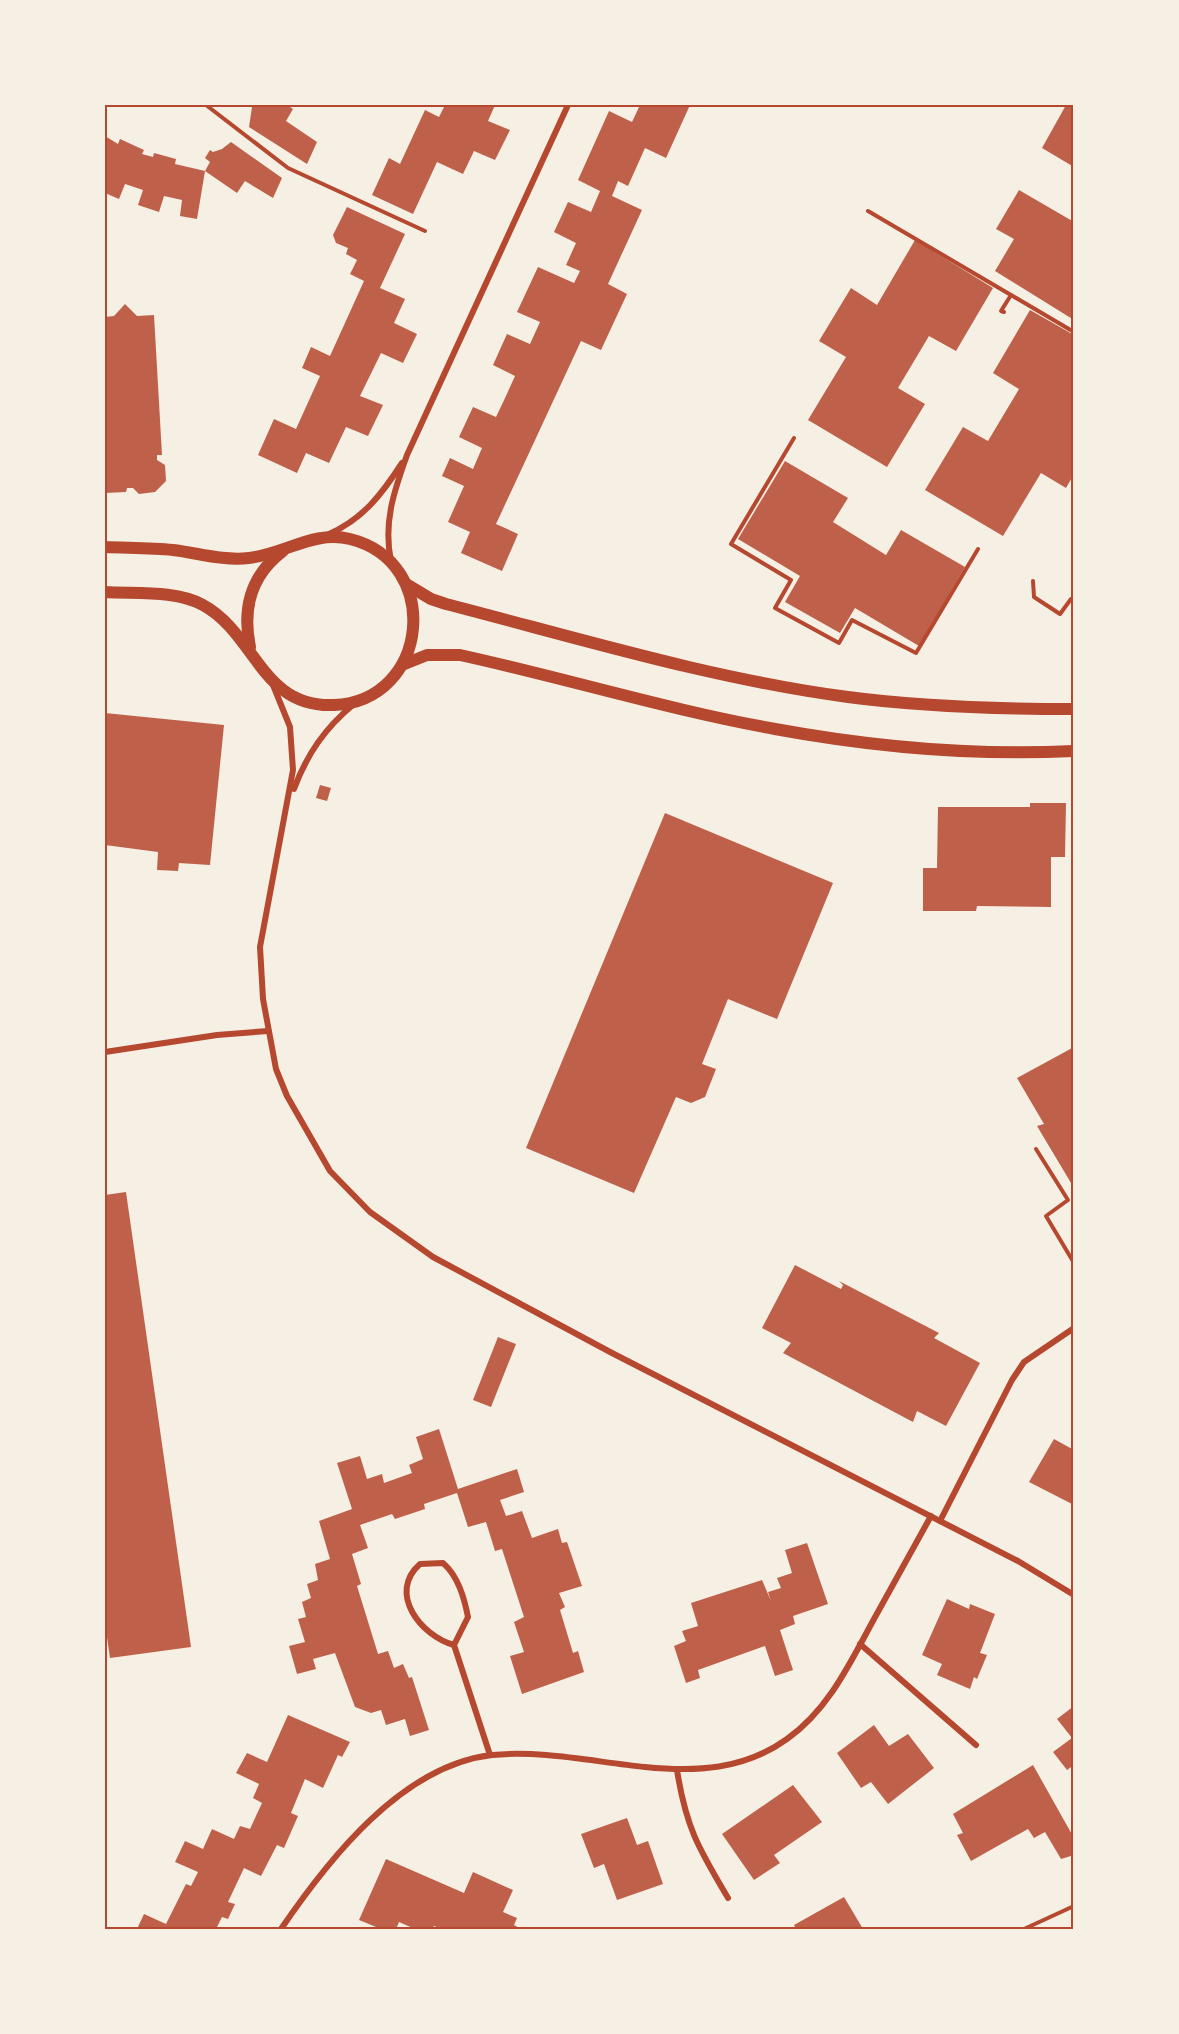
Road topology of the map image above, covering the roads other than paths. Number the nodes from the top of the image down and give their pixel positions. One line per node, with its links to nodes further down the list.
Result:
1 (568, 105): 2 (street)
2 (407, 455): 3 (street); 6 (street)
3 (324, 537): 4 (main road); 6 (main road)
4 (297, 543): 5 (main road); 9 (main road)
5 (105, 547)
6 (392, 563): 7 (main road)
7 (406, 584): 10 (main road); 13 (main road)
8 (105, 592): 9 (main road)
9 (255, 659): 11 (main road)
10 (402, 665): 12 (main road); 14 (main road)
11 (272, 682): 12 (main road); 15 (street)
12 (360, 699): 15 (street)
13 (1074, 709)
14 (1074, 751)
15 (290, 798): 16 (street)
16 (268, 1031): 17 (street); 19 (street)
17 (105, 1052)
18 (1074, 1328): 20 (street)
19 (931, 1516): 20 (street); 22 (street)
20 (940, 1521): 21 (street)
21 (1074, 1595)
22 (860, 1644): 24 (street); 26 (street)
23 (454, 1645): 23 (street); 25 (street)
24 (976, 1745)
25 (490, 1755): 26 (street); 28 (street)
26 (677, 1770): 27 (street)
27 (728, 1898)
28 (281, 1929)

